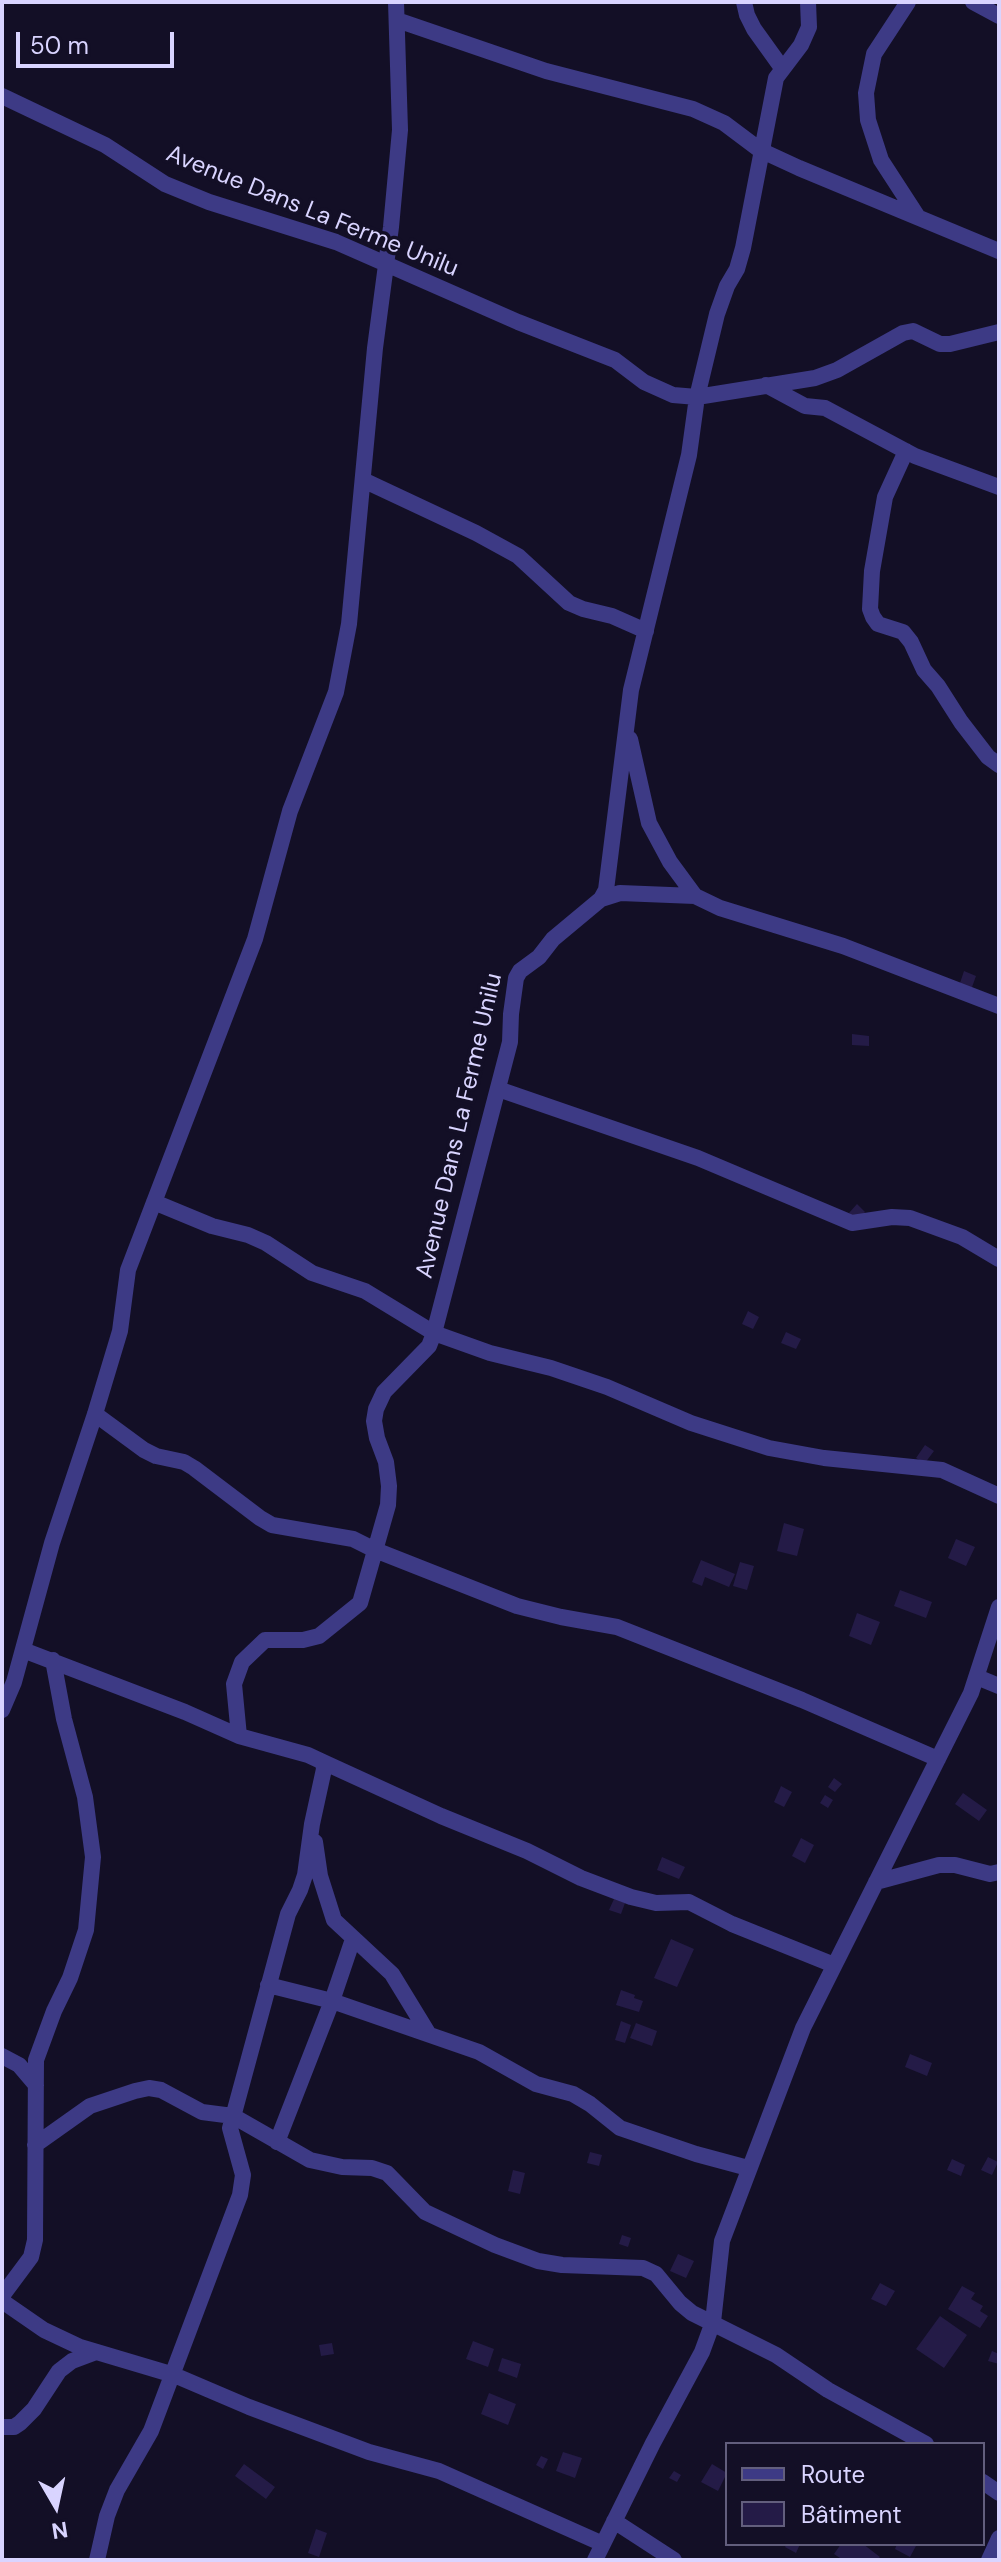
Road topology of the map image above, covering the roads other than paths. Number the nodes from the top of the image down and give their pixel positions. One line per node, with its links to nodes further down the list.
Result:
1 (396, 2): 7 (street)
2 (744, 2): 8 (street)
3 (808, 2): 8 (street)
4 (908, 2): 11 (street)
5 (973, 2): 6 (street)
6 (999, 16)
7 (397, 20): 10 (street); 13 (street)
8 (782, 68): 10 (street)
9 (2, 96): 13 (street, Avenue Dans La Ferme Unilu)
10 (760, 150): 11 (street); 16 (street)
11 (918, 217): 12 (street)
12 (999, 251)
13 (385, 264): 16 (street, Avenue Dans La Ferme Unilu); 18 (street)
14 (999, 332): 15 (street)
15 (766, 385): 16 (street); 17 (street)
16 (697, 397): 20 (street)
17 (906, 451): 19 (street); 22 (street)
18 (363, 480): 20 (street); 27 (street)
19 (999, 487)
20 (646, 631): 21 (street)
21 (627, 726): 23 (street); 24 (street)
22 (999, 765)
23 (695, 896): 24 (street); 25 (street)
24 (601, 899): 26 (street, Avenue Dans La Ferme Unilu)
25 (999, 1006)
26 (498, 1089): 28 (street); 29 (street, Avenue Dans La Ferme Unilu)
27 (154, 1202): 29 (street); 30 (street)
28 (999, 1259)
29 (434, 1333): 31 (street); 32 (street, Avenue Dans La Ferme Unilu)
30 (95, 1414): 32 (street); 34 (street)
31 (999, 1496)
32 (375, 1550): 39 (street, Avenue Dans La Ferme Unilu); 40 (street)
33 (999, 1607): 36 (street)
34 (23, 1650): 35 (street); 38 (street)
35 (53, 1660): 39 (street); 51 (street)
36 (977, 1677): 37 (street); 40 (street)
37 (999, 1686)
38 (2, 1710)
39 (239, 1736): 41 (street)
40 (938, 1759): 44 (street)
41 (323, 1762): 42 (street); 46 (street)
42 (312, 1824): 45 (street); 47 (street)
43 (999, 1872): 44 (street)
44 (876, 1882): 46 (street)
45 (353, 1939): 48 (street); 49 (street)
46 (834, 1965): 55 (street)
47 (268, 1985): 48 (street); 52 (street)
48 (332, 2001): 49 (street); 53 (street)
49 (428, 2033): 55 (street)
50 (2, 2056): 51 (street)
51 (36, 2085): 54 (street)
52 (233, 2116): 53 (street); 54 (street); 59 (street)
53 (277, 2142): 57 (street)
54 (35, 2145): 56 (street)
55 (748, 2168): 57 (street)
56 (2, 2298): 58 (street)
57 (713, 2322): 61 (street); 62 (street)
58 (96, 2352): 59 (street); 60 (street)
59 (174, 2375): 64 (street); 65 (street)
60 (2, 2427)
61 (922, 2442)
62 (614, 2521): 64 (street); 67 (street)
63 (999, 2538): 68 (street)
64 (603, 2544): 66 (street)
65 (97, 2560)
66 (595, 2560)
67 (674, 2560)
68 (989, 2560)

